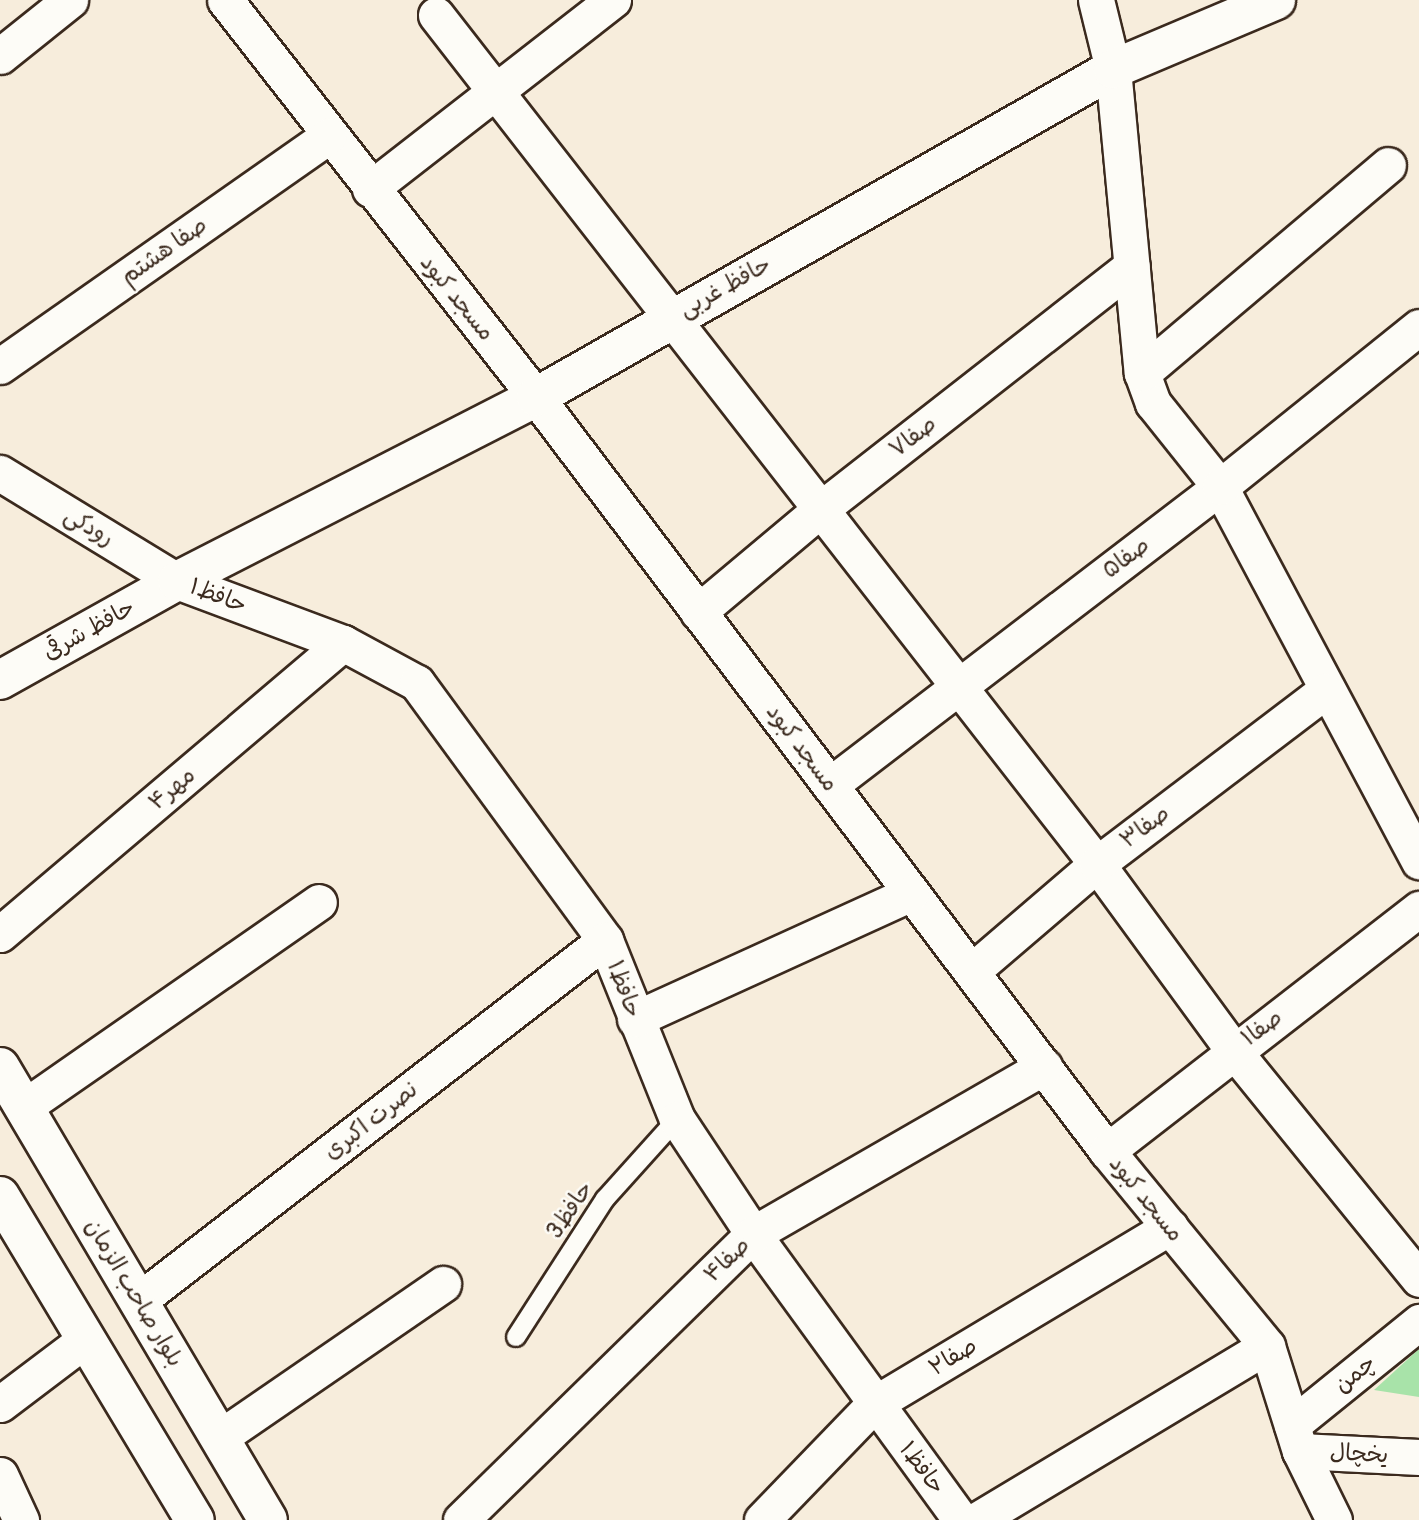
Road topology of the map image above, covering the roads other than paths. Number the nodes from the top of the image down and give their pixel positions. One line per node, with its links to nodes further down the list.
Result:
1 (70, 0): 7 (street)
2 (225, 0): 10 (street, مسجد کبود)
3 (613, 0): 9 (street)
4 (1096, 0): 8 (street)
5 (1276, 0): 8 (street, حافظ غربی)
6 (436, 15): 9 (street)
7 (0, 57)
8 (1113, 69): 13 (street); 14 (street, حافظ غربی)
9 (495, 92): 12 (street); 14 (street)
10 (328, 136): 12 (street, مسجد کبود); 16 (street, صفا هشتم)
11 (1388, 165): 17 (street)
12 (370, 189): 18 (street, مسجد کبود)
13 (1132, 266): 17 (street); 21 (street, صفا۷)
14 (669, 318): 18 (street, حافظ غربی); 21 (street)
15 (1419, 327): 20 (street, صفا۵)
16 (0, 366)
17 (1142, 373): 20 (street)
18 (536, 397): 22 (street, حافظ غربی); 23 (street, مسجد کبود)
19 (0, 473): 22 (street, رودکی)
20 (1220, 488): 26 (street, صفا۵); 27 (street)
21 (822, 508): 23 (street, صفا۷); 26 (street)
22 (177, 581): 24 (street, حافظ۱); 25 (street, حافظ شرقی)
23 (698, 612): 28 (street, مسجد کبود)
24 (343, 643): 34 (street, مهر۴); 35 (street, حافظ۱)
25 (0, 680)
26 (959, 686): 28 (street, صفا۵); 30 (street)
27 (1325, 691): 29 (street); 30 (street, صفا۳)
28 (830, 785): 31 (street, مسجد کبود)
29 (1419, 861)
30 (1097, 864): 36 (street, صفا۳); 38 (street)
31 (911, 892): 36 (street, مسجد کبود); 37 (street)
32 (319, 902): 41 (street)
33 (1419, 909): 38 (street, صفا۱)
34 (0, 934)
35 (605, 940): 37 (street, حافظ۱); 49 (street, نصرت اکبری)
36 (972, 971): 40 (street, مسجد کبود)
37 (635, 1019): 42 (street, حافظ۱)
38 (1233, 1050): 43 (street, صفا۱); 47 (street)
39 (0, 1067): 41 (street, بلوار صاحب الزمان)
40 (1044, 1067): 43 (street, مسجد کبود); 46 (street, صفا۴)
41 (24, 1107): 49 (street, بلوار صاحب الزمان)
42 (677, 1119): 46 (street, حافظ۱); 51 (lane, حافظ3)
43 (1107, 1151): 45 (street, مسجد کبود)
44 (0, 1196): 52 (street)
45 (1170, 1227): 53 (street, مسجد کبود); 55 (street, صفا۲)
46 (753, 1234): 55 (street, حافظ۱); 63 (street, صفا۴)
47 (1419, 1279)
48 (443, 1284): 56 (street)
49 (138, 1301): 56 (street, بلوار صاحب الزمان)
50 (1419, 1322): 57 (street, چمن)
51 (516, 1337)
52 (86, 1339): 54 (street); 61 (street)
53 (1267, 1346): 57 (street, مسجد کبود); 66 (street)
54 (0, 1404)
55 (874, 1404): 64 (street, صفا۲); 65 (street, حافظ۱)
56 (219, 1438): 62 (street, بلوار صاحب الزمان)
57 (1296, 1438): 58 (street, یخچال); 67 (street, مسجد کبود)
58 (1419, 1457)
59 (0, 1475): 60 (street)
60 (21, 1520)
61 (195, 1520)
62 (268, 1520)
63 (461, 1520)
64 (762, 1520)
65 (961, 1520)
66 (977, 1520)
67 (1334, 1520)

